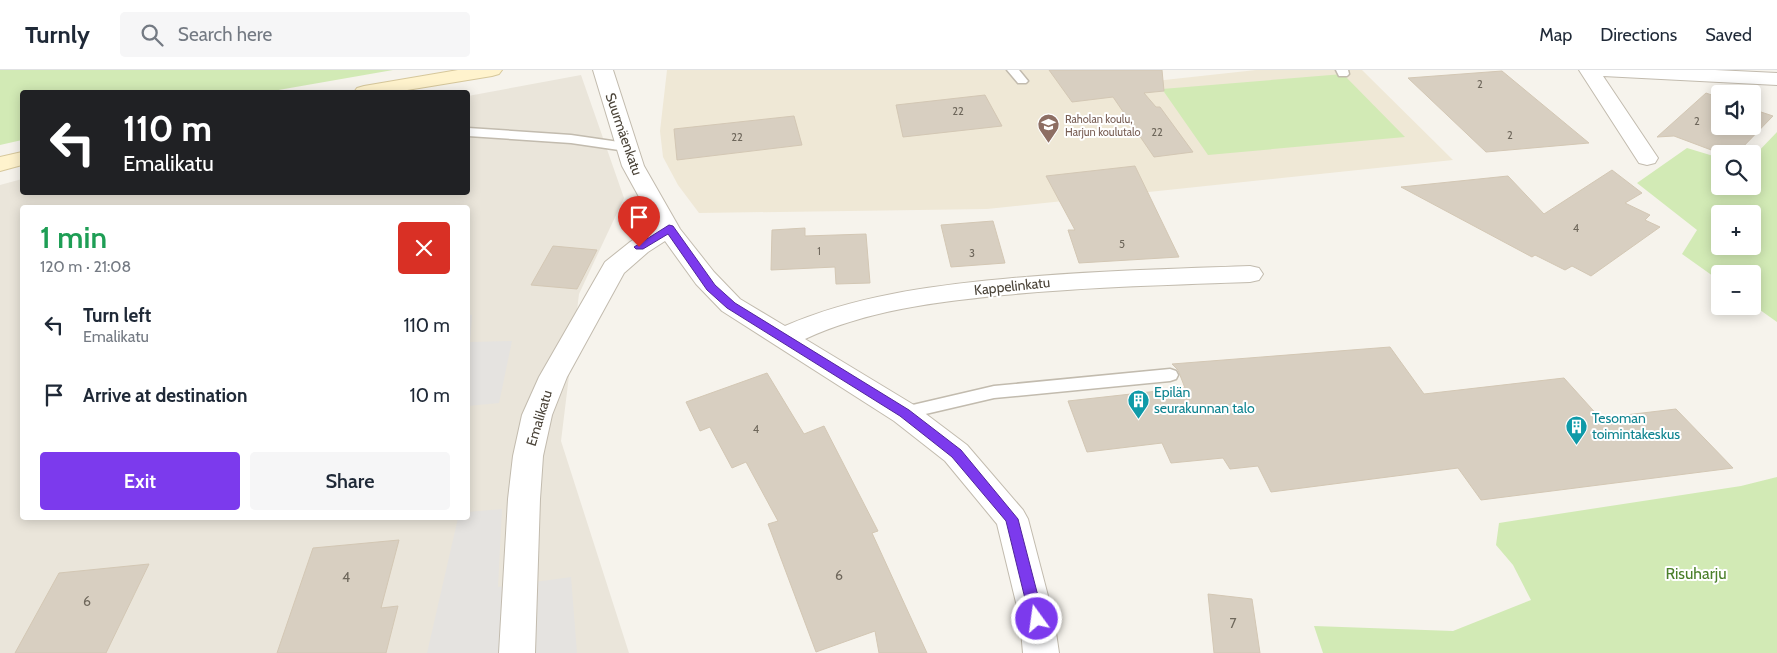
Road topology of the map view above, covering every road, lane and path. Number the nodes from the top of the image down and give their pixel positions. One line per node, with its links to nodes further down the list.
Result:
1 (492, 70): 8 (main road)
2 (603, 70): 10 (street, Suurmäenkatu)
3 (1013, 70): 7 (lane)
4 (1589, 70): 11 (street)
5 (1602, 70): 6 (street)
6 (1777, 79)
7 (1022, 81)
8 (376, 90)
9 (470, 132): 10 (lane)
10 (626, 147): 14 (street, Suurmäenkatu)
11 (1647, 158)
12 (20, 159): 13 (main road)
13 (0, 164)
14 (669, 228): 16 (street, Suurmäenkatu); 19 (street, Emalikatu)
15 (1250, 274): 16 (street, Kappelinkatu)
16 (782, 338): 18 (street, Suurmäenkatu)
17 (1170, 375): 18 (lane)
18 (904, 413): 20 (street, Suurmäenkatu)
19 (517, 653)
20 (1041, 653)

